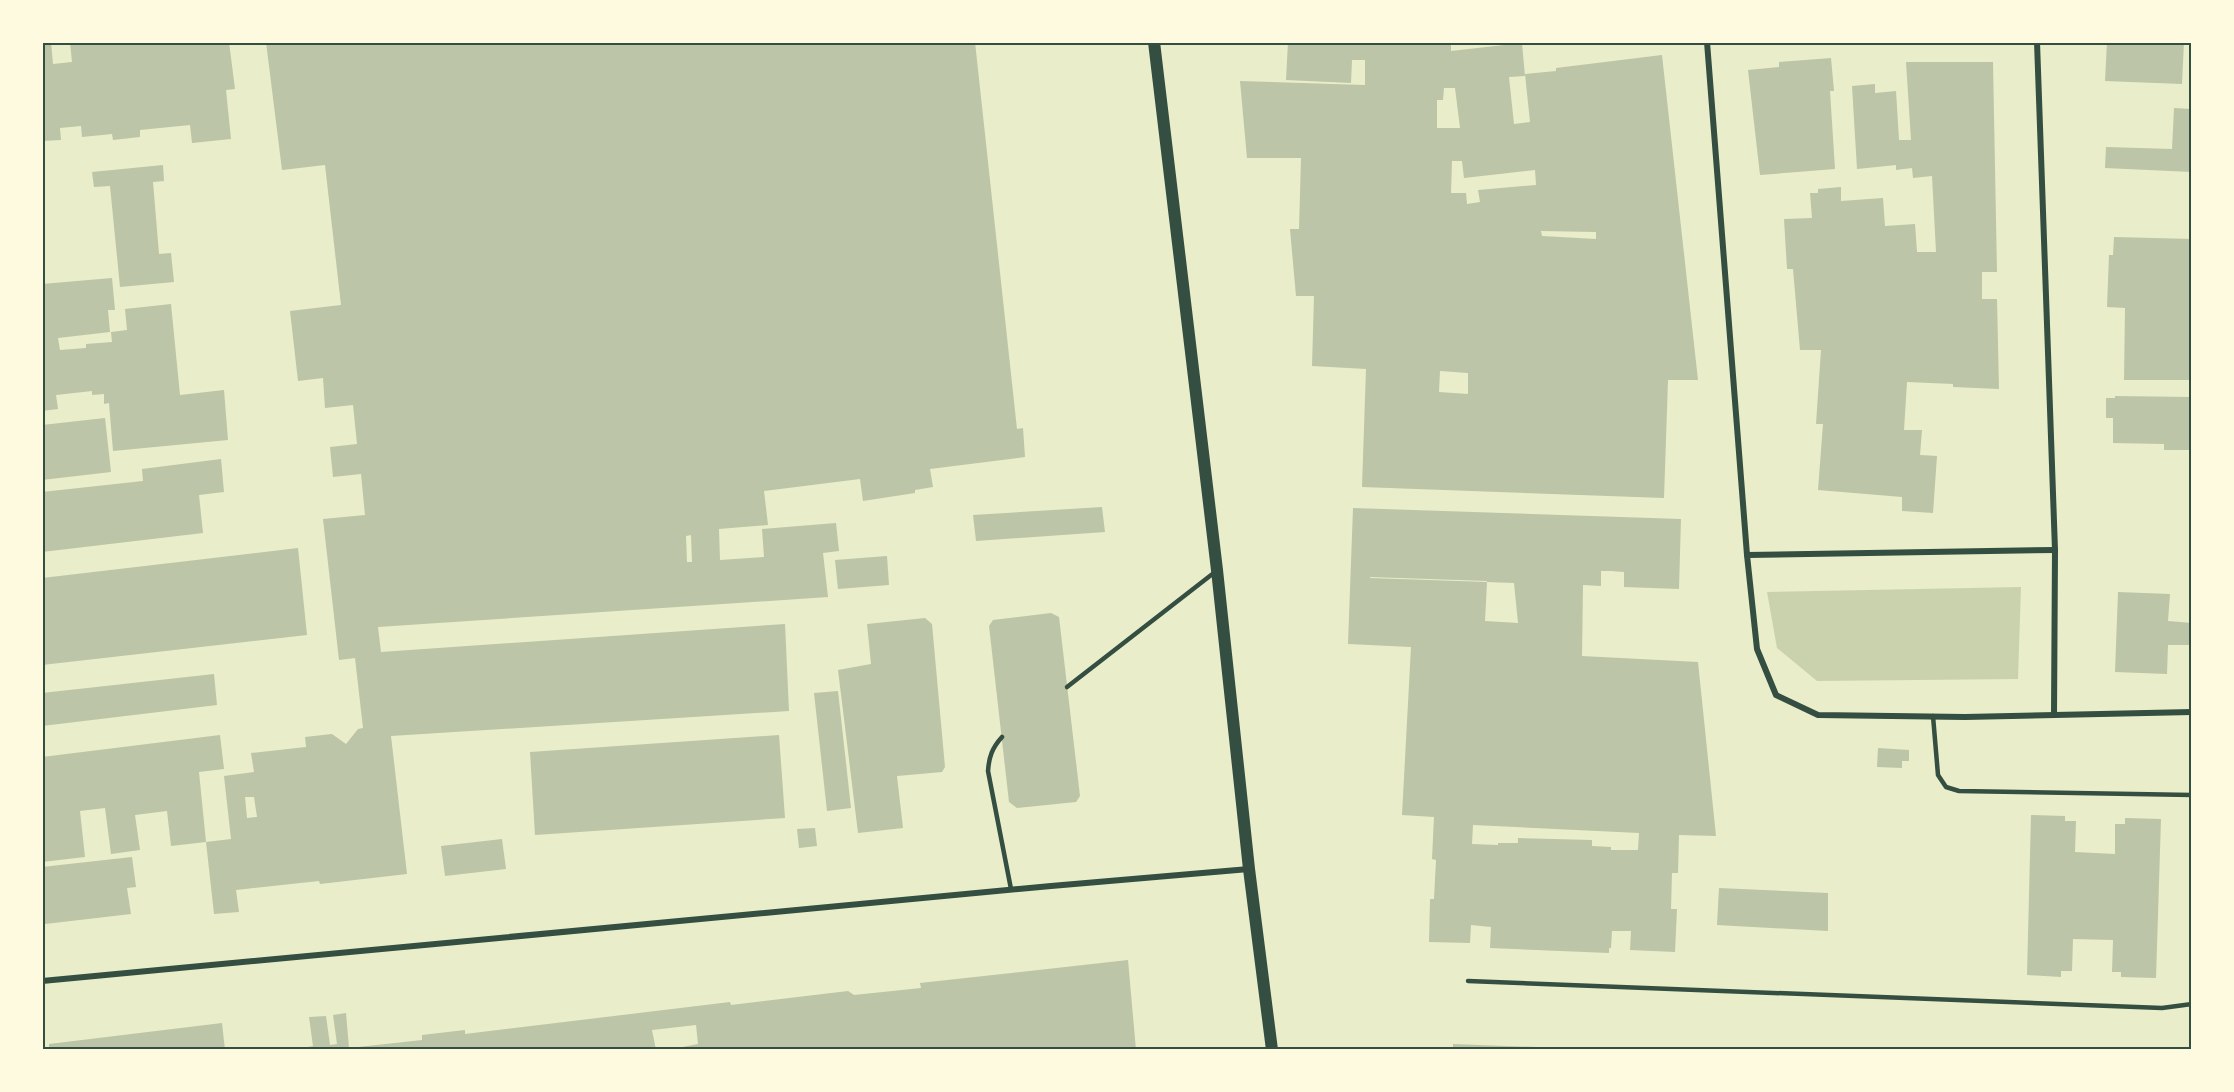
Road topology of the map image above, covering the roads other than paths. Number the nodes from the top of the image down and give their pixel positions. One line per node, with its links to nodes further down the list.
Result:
1 (1154, 42): 6 (main road)
2 (1707, 42): 5 (street)
3 (2037, 42): 4 (street)
4 (2055, 550): 5 (street); 9 (street)
5 (1747, 555): 10 (street)
6 (1217, 570): 7 (lane); 13 (main road)
7 (1067, 687)
8 (2192, 712): 9 (street)
9 (2054, 715): 10 (street)
10 (1933, 716): 12 (lane)
11 (1002, 737): 14 (lane)
12 (2192, 795)
13 (1249, 869): 14 (street); 18 (main road)
14 (1011, 889): 15 (street)
15 (42, 981)
16 (1468, 981): 17 (lane)
17 (2192, 1004)
18 (1272, 1050)

